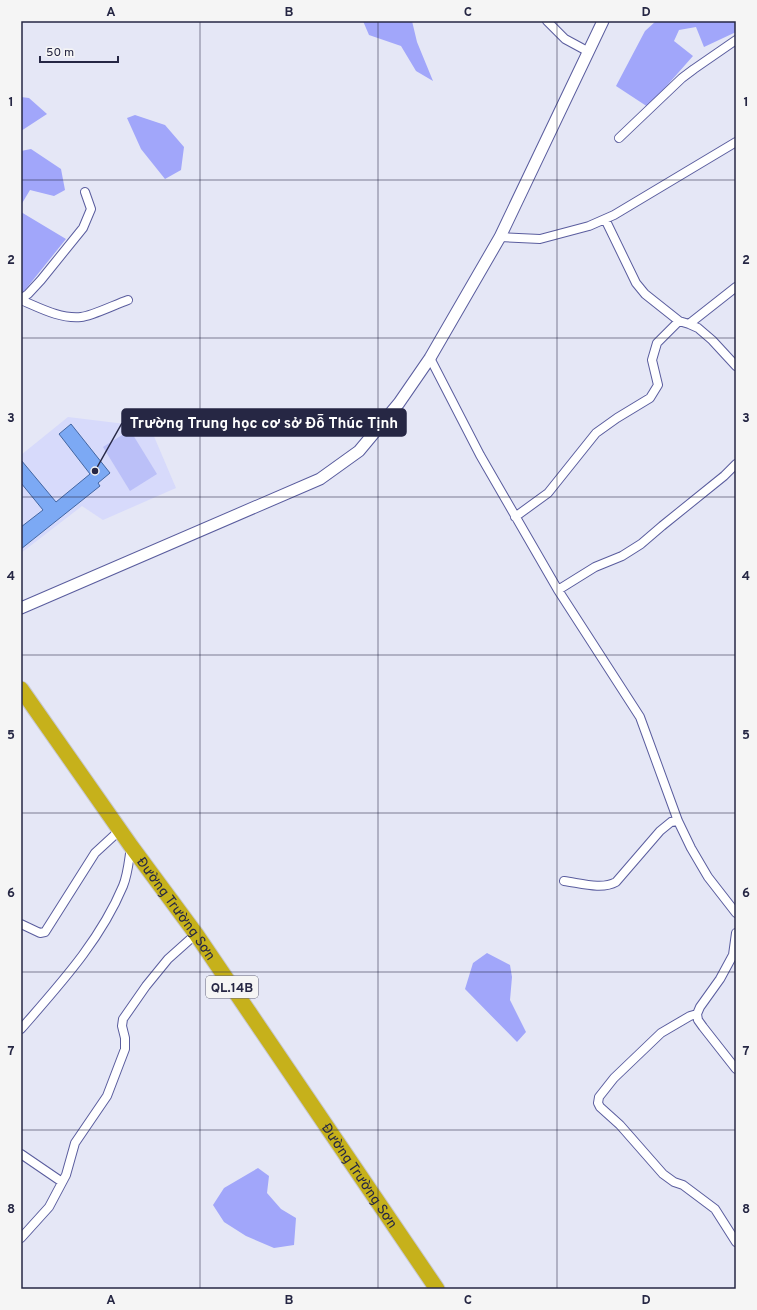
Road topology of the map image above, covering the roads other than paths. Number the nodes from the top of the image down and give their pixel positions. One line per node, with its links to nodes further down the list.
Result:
1 (547, 21): 4 (street)
2 (604, 21): 4 (street)
3 (736, 40): 5 (street)
4 (589, 52): 9 (street)
5 (619, 138)
6 (736, 142): 8 (street)
7 (85, 192): 11 (street)
8 (605, 219): 9 (street); 13 (street)
9 (500, 237): 15 (street)
10 (736, 287): 14 (street)
11 (21, 299): 12 (street)
12 (128, 300)
13 (679, 321): 14 (street); 18 (street)
14 (689, 324): 16 (street)
15 (430, 358): 18 (street); 20 (street)
16 (736, 366)
17 (736, 464): 19 (street)
18 (515, 517): 19 (street)
19 (558, 590): 22 (street)
20 (21, 608)
21 (21, 689): 23 (highway, Đường Trường Sơn / QL.14B)
22 (678, 821): 25 (street); 26 (street)
23 (120, 830): 24 (highway, Đường Trường Sơn / QL.14B); 27 (street)
24 (131, 846): 29 (highway, Đường Trường Sơn / QL.14B); 32 (street)
25 (564, 881)
26 (736, 913)
27 (21, 924)
28 (736, 933): 30 (street)
29 (196, 934): 35 (street); 38 (highway, Đường Trường Sơn / QL.14B)
30 (734, 954): 31 (street)
31 (697, 1014): 33 (street); 37 (street)
32 (21, 1029)
33 (736, 1069)
34 (21, 1154): 35 (street)
35 (62, 1182): 36 (street)
36 (21, 1238)
37 (736, 1242)
38 (437, 1289)

